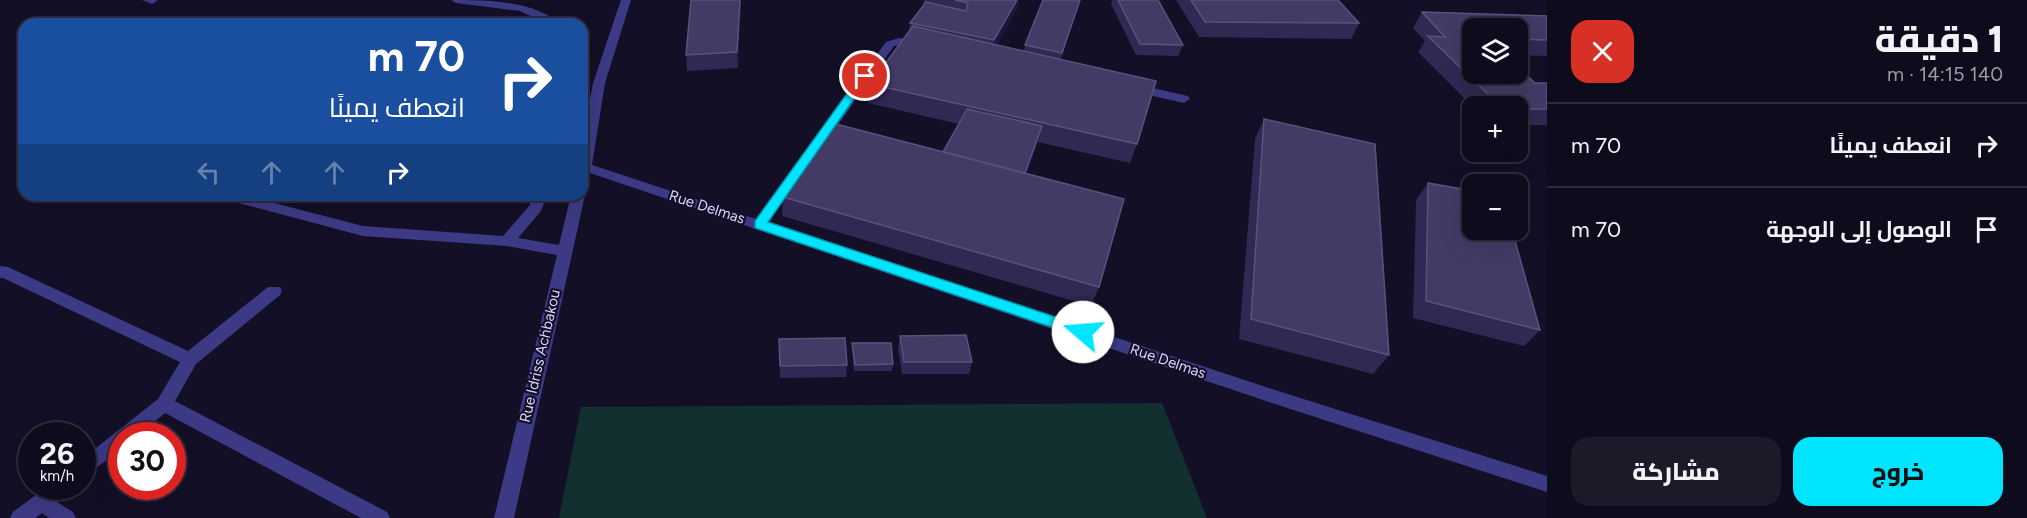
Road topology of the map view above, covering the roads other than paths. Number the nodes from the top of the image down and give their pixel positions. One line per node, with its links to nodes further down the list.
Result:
1 (456, 0): 3 (street)
2 (626, 0): 7 (street)
3 (548, 18)
4 (928, 45): 12 (street)
5 (1119, 84): 6 (street)
6 (1184, 99)
7 (588, 150)
8 (588, 175): 12 (street, Rue Delmas)
9 (248, 201): 13 (street)
10 (538, 201): 13 (street)
11 (576, 201): 14 (street, Rue Idriss Achbakou)
12 (760, 224): 22 (street, Rue Delmas)
13 (507, 241): 14 (street)
14 (564, 251): 28 (street, Rue Idriss Achbakou)
15 (0, 273): 17 (street)
16 (274, 291): 17 (street)
17 (190, 359): 18 (street)
18 (164, 404): 19 (street); 27 (street)
19 (142, 422)
20 (108, 449): 21 (street)
21 (96, 459)
22 (1547, 484)
23 (46, 500): 24 (street)
24 (42, 503): 25 (street); 26 (street)
25 (20, 518)
26 (66, 518)
27 (380, 518)
28 (504, 518)

